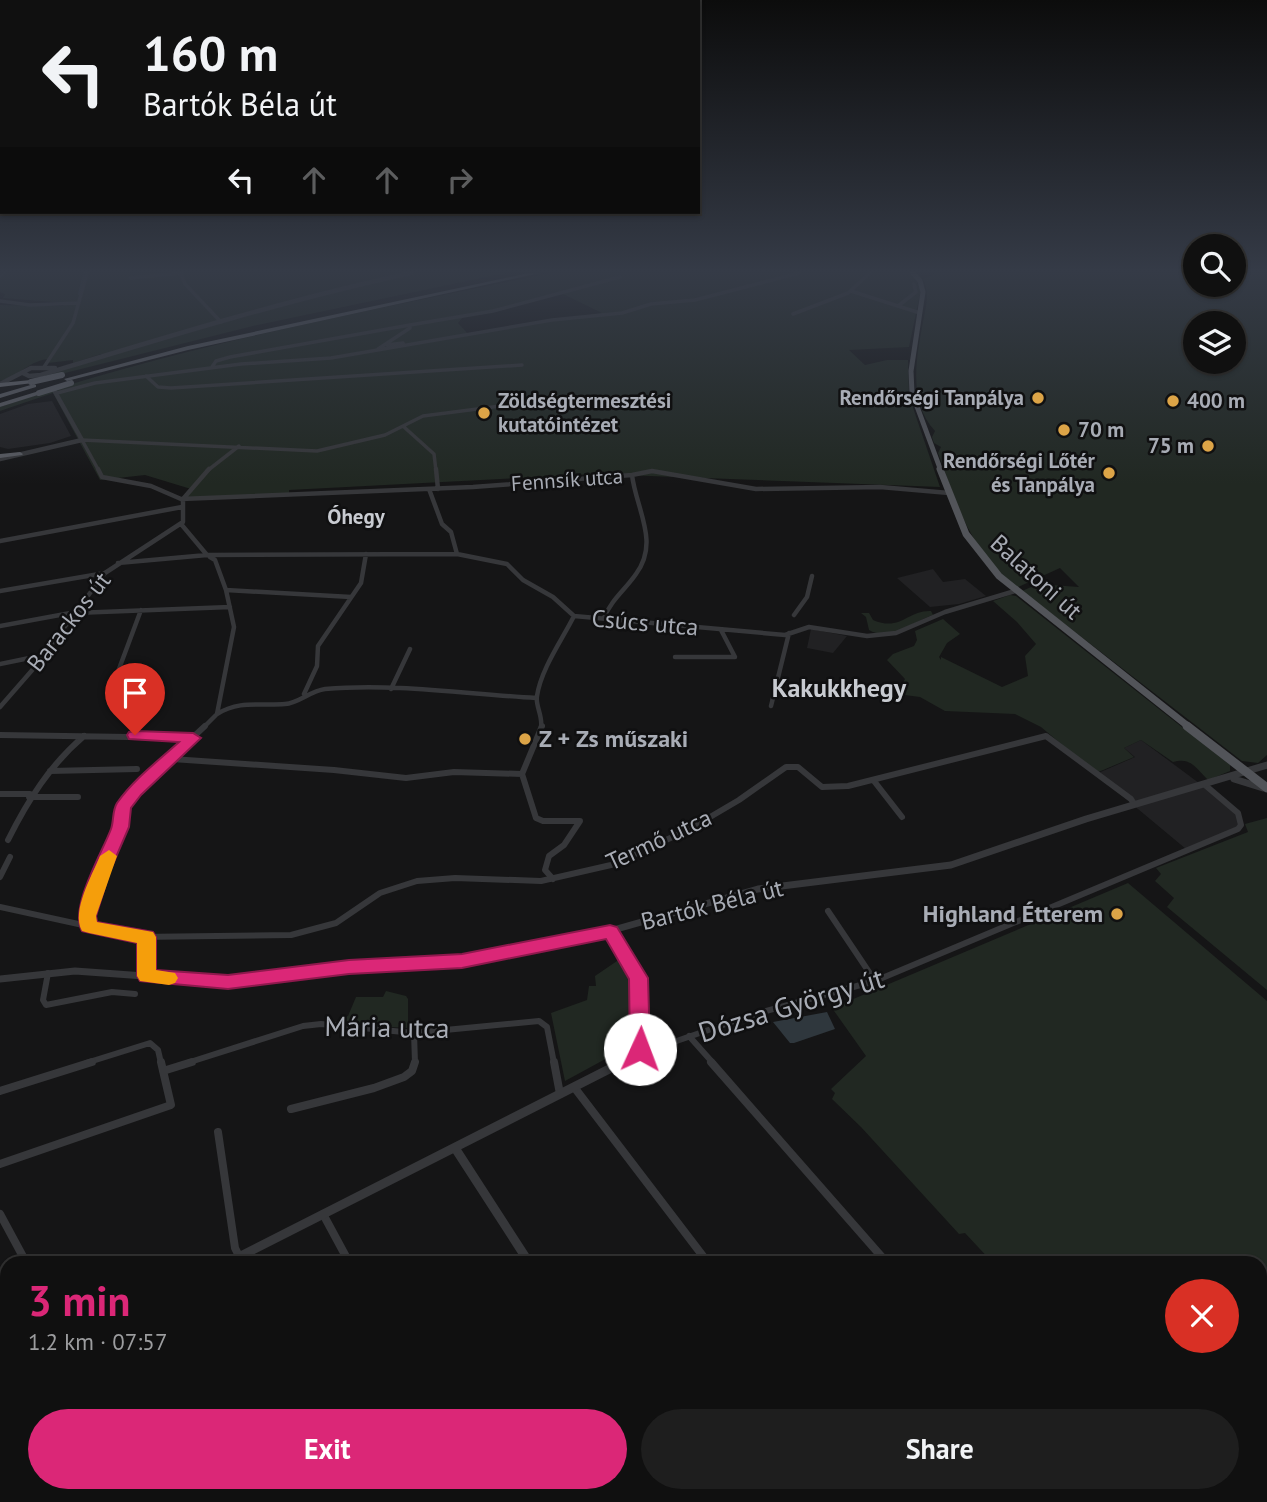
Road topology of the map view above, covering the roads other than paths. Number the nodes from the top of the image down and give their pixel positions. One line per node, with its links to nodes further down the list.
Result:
1 (58, 343): 11 (street)
2 (146, 343): 17 (street)
3 (192, 343): 19 (highway)
4 (212, 343): 19 (highway)
5 (311, 343): 15 (street)
6 (387, 343): 10 (street)
7 (403, 343): 10 (street)
8 (420, 343): 12 (street)
9 (915, 343): 35 (main road, Balatoni út)
10 (384, 345): 12 (street)
11 (52, 351): 14 (street); 17 (street)
12 (375, 351): 15 (street)
13 (522, 365): 18 (street)
14 (34, 367): 16 (street); 17 (street)
15 (212, 368): 18 (street)
16 (23, 373): 20 (street); 21 (street)
17 (45, 373): 21 (street)
18 (146, 376): 22 (street)
19 (66, 378): 21 (highway, bridge); 21 (highway, bridge)
20 (2, 384): 21 (street); 21 (highway)
21 (34, 384): 23 (highway); 23 (highway)
22 (56, 392): 26 (street)
23 (0, 402)
24 (533, 402): 25 (street)
25 (404, 427): 29 (street); 34 (street)
26 (78, 434): 27 (street); 28 (street)
27 (82, 440): 28 (street); 29 (street); 36 (street)
28 (66, 443): 30 (street)
29 (239, 446): 36 (street)
30 (20, 454): 31 (highway)
31 (0, 458)
32 (632, 475): 34 (street, Fennsík utca); 35 (street, Fennsík utca); 55 (street)
33 (429, 489): 34 (street, Fennsík utca); 36 (street, Fennsík utca); 41 (street)
34 (438, 489)
35 (949, 493): 48 (main road, Balatoni út)
36 (183, 499): 37 (street)
37 (182, 507): 38 (street); 39 (street)
38 (181, 524): 42 (street); 43 (street, Barackos út)
39 (0, 541)
40 (366, 554): 41 (street, Csúcs utca); 42 (street, Csúcs utca); 49 (street)
41 (457, 554): 54 (street, Csúcs utca)
42 (209, 556): 43 (street, Csúcs utca); 46 (street)
43 (118, 563): 44 (street, Barackos út)
44 (105, 573): 47 (street); 52 (street, Barackos út)
45 (812, 576): 53 (street)
46 (226, 590): 49 (street); 50 (street)
47 (0, 591)
48 (1015, 591): 58 (street, Csúcs utca); 77 (main road, Balatoni út)
49 (351, 597): 65 (street)
50 (230, 607): 51 (street); 69 (street)
51 (141, 610): 52 (street); 64 (street)
52 (75, 612): 56 (street); 60 (street, Barackos út)
53 (794, 615)
54 (575, 616): 55 (street, Csúcs utca); 66 (street)
55 (604, 618): 57 (street, Csúcs utca)
56 (0, 626)
57 (722, 630): 58 (street, Csúcs utca); 61 (street)
58 (789, 633): 68 (street)
59 (410, 649): 63 (street)
60 (44, 655): 62 (street); 67 (street, Barackos út)
61 (675, 657)
62 (0, 664)
63 (391, 689): 65 (street); 66 (street)
64 (151, 690)
65 (304, 694): 69 (street)
66 (536, 698): 78 (street)
67 (1, 706)
68 (771, 706)
69 (217, 714): 72 (street)
70 (0, 735): 71 (street)
71 (84, 736): 72 (street); 76 (street)
72 (193, 738): 73 (street)
73 (172, 759): 78 (street); 94 (street)
74 (1266, 767): 77 (street); 82 (street)
75 (137, 769): 76 (street)
76 (50, 771): 84 (street)
77 (1248, 773): 79 (street, Bartók Béla út); 82 (main road, Balatoni út)
78 (522, 774): 91 (street)
79 (1228, 779): 81 (street, Bartók Béla út); 82 (street)
80 (874, 781): 86 (street, Termő utca); 87 (street); 91 (street, Termő utca)
81 (1205, 785): 86 (street, Bartók Béla út); 100 (street, Dózsa György út)
82 (1267, 788)
83 (0, 794): 84 (street)
84 (29, 795): 85 (street); 88 (street)
85 (78, 797)
86 (1134, 804): 95 (street, Bartók Béla út)
87 (902, 817)
88 (8, 840)
89 (10, 857): 90 (street)
90 (0, 877)
91 (553, 879): 96 (street, Termő utca)
92 (0, 907): 94 (street, Termő utca)
93 (828, 911): 100 (street)
94 (89, 927): 96 (street, Termő utca)
95 (610, 932): 98 (street, Bartók Béla út); 104 (street)
96 (146, 937): 98 (street)
97 (48, 973): 98 (street, Bartók Béla út); 99 (street, Bartók Béla út); 101 (street)
98 (147, 976)
99 (0, 979)
100 (875, 981): 103 (street, Dózsa György út)
101 (135, 994)
102 (414, 1033): 105 (street, Mária utca); 108 (street, Mária utca); 110 (street)
103 (689, 1036): 104 (street, Dózsa György út); 121 (street)
104 (636, 1055): 106 (street, Dózsa György út)
105 (163, 1071): 107 (street); 109 (street)
106 (574, 1087): 108 (street, Dózsa György út); 120 (street)
107 (0, 1091)
108 (560, 1094): 112 (street, Dózsa György út)
109 (171, 1105): 113 (street)
110 (291, 1109)
111 (218, 1132): 117 (street)
112 (455, 1148): 115 (street, Dózsa György út); 119 (street)
113 (0, 1164)
114 (0, 1214): 116 (street)
115 (323, 1214): 117 (street, Dózsa György út); 118 (street)
116 (23, 1256)
117 (239, 1256)
118 (346, 1256)
119 (525, 1256)
120 (703, 1256)
121 (881, 1256)

